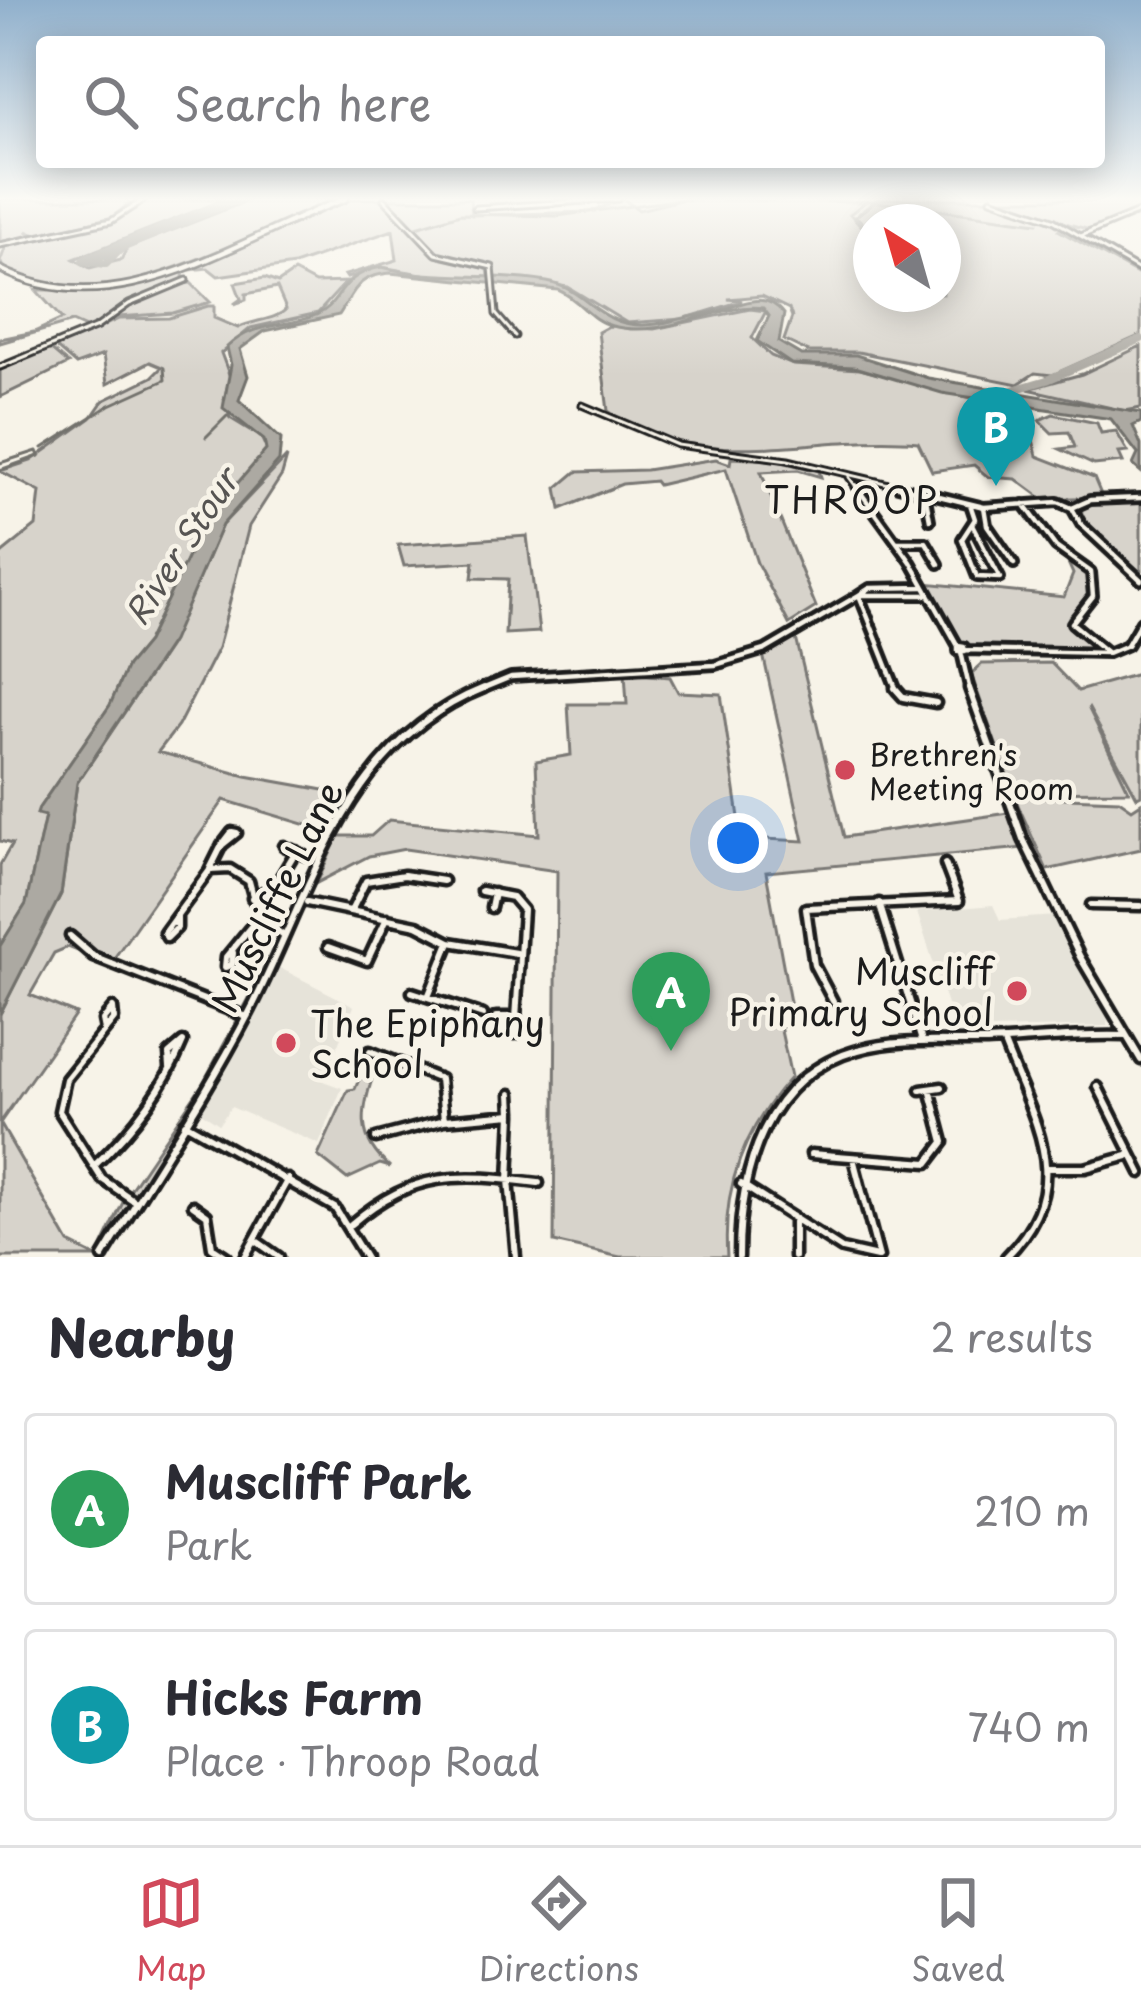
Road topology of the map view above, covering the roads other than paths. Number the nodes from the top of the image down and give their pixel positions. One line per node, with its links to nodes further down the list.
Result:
1 (206, 258): 3 (main road)
2 (452, 258): 5 (street)
3 (0, 269)
4 (187, 280): 6 (street)
5 (515, 336)
6 (0, 367)
7 (582, 405): 8 (street)
8 (850, 477): 9 (street); 10 (street)
9 (871, 482): 10 (street); 11 (street)
10 (858, 486): 19 (street)
11 (925, 494): 13 (street); 17 (street)
12 (1141, 499): 16 (street)
13 (970, 504): 15 (street); 18 (street)
14 (1024, 504): 15 (street); 16 (street); 28 (street)
15 (984, 507): 21 (street)
16 (1072, 508): 22 (street)
17 (930, 520)
18 (972, 524)
19 (896, 542): 20 (street); 23 (street)
20 (939, 564)
21 (1014, 564)
22 (1141, 580)
23 (923, 587): 24 (street); 25 (street)
24 (859, 595): 25 (street); 29 (street); 38 (street, Muscliffe Lane)
25 (928, 596): 27 (street)
26 (1141, 621): 28 (street)
27 (961, 649): 28 (street); 67 (street)
28 (1108, 653)
29 (936, 703)
30 (222, 845): 33 (street)
31 (284, 846): 37 (street)
32 (945, 864): 39 (street)
33 (210, 870): 37 (street); 44 (street)
34 (443, 880): 43 (street)
35 (481, 891): 36 (street)
36 (494, 893): 41 (street); 53 (street)
37 (252, 898): 45 (street)
38 (305, 902): 43 (street); 49 (street, Muscliffe Lane)
39 (879, 903): 59 (street); 69 (street)
40 (1090, 905): 42 (street)
41 (490, 908)
42 (1138, 908): 47 (street)
43 (351, 911): 46 (street)
44 (177, 915)
45 (259, 918): 49 (street); 52 (street)
46 (387, 918): 50 (street); 51 (street)
47 (1141, 919)
48 (70, 936): 62 (street)
49 (287, 937): 62 (street, Muscliffe Lane)
50 (450, 942): 53 (street); 58 (street)
51 (328, 946)
52 (233, 953)
53 (516, 953): 57 (street)
54 (412, 992): 58 (street)
55 (462, 994): 60 (street)
56 (534, 994): 57 (street)
57 (520, 995): 64 (street)
58 (428, 997): 60 (street)
59 (833, 1001)
60 (458, 1008): 61 (street)
61 (483, 1015)
62 (247, 1017): 78 (street, Muscliffe Lane)
63 (496, 1017): 64 (street)
64 (518, 1017): 66 (street)
65 (105, 1030): 83 (street)
66 (515, 1034)
67 (1126, 1036): 68 (street); 71 (street)
68 (1003, 1041): 69 (street); 84 (street)
69 (922, 1043): 89 (street)
70 (370, 1051): 77 (street)
71 (1141, 1060)
72 (170, 1067): 83 (street)
73 (942, 1087): 81 (street)
74 (1098, 1087): 82 (street)
75 (511, 1094): 76 (street)
76 (512, 1114): 77 (street); 87 (street)
77 (444, 1120): 79 (street)
78 (185, 1123): 86 (street); 90 (street, Muscliffe Lane)
79 (376, 1138)
80 (811, 1154): 81 (street)
81 (852, 1156): 104 (street)
82 (1128, 1156): 84 (street); 85 (street)
83 (94, 1165): 90 (street)
84 (1046, 1168): 95 (street)
85 (1141, 1172)
86 (288, 1179): 93 (street); 94 (street)
87 (509, 1180): 88 (street); 93 (street); 101 (street)
88 (539, 1183)
89 (741, 1184): 92 (street); 102 (street)
90 (135, 1201): 96 (street, Muscliffe Lane)
91 (194, 1205): 97 (street)
92 (794, 1222): 103 (street); 104 (street)
93 (350, 1225): 100 (street)
94 (255, 1240): 98 (street); 99 (street)
95 (1019, 1247): 105 (street); 106 (street)
96 (103, 1257)
97 (226, 1257)
98 (245, 1257)
99 (280, 1257)
100 (365, 1257)
101 (516, 1257)
102 (739, 1257)
103 (794, 1257)
104 (878, 1257)
105 (1006, 1257)
106 (1029, 1257)

